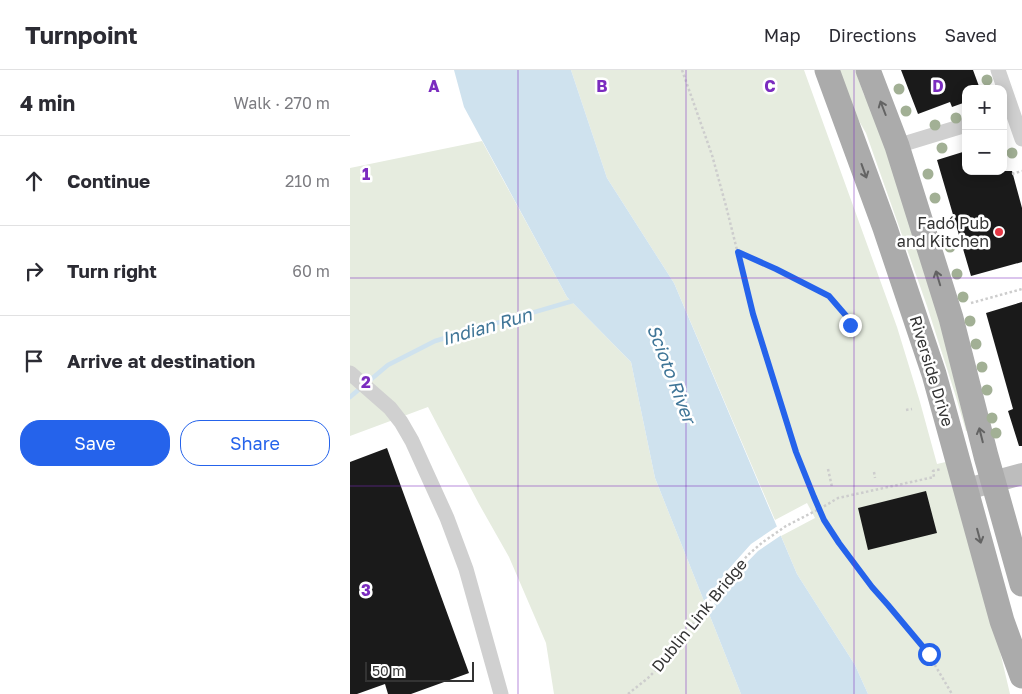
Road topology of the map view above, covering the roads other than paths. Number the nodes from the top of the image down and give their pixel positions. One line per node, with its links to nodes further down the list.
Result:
1 (827, 70): 11 (main road, Riverside Drive, one-way to 11)
2 (868, 70): 7 (main road, Riverside Drive, one-way to 2)
3 (998, 70): 4 (street)
4 (1013, 110): 6 (street)
5 (962, 126): 7 (street)
6 (1022, 139)
7 (897, 146): 10 (main road, Riverside Drive, one-way to 7)
8 (350, 373): 15 (street)
9 (1022, 474): 10 (street)
10 (994, 482): 11 (street); 12 (main road, Riverside Drive)
11 (967, 489): 13 (main road, Riverside Drive, one-way to 13)
12 (1022, 584)
13 (1002, 621): 14 (main road, Riverside Drive); 16 (main road)
14 (1022, 676)
15 (501, 694)
16 (1015, 694)

